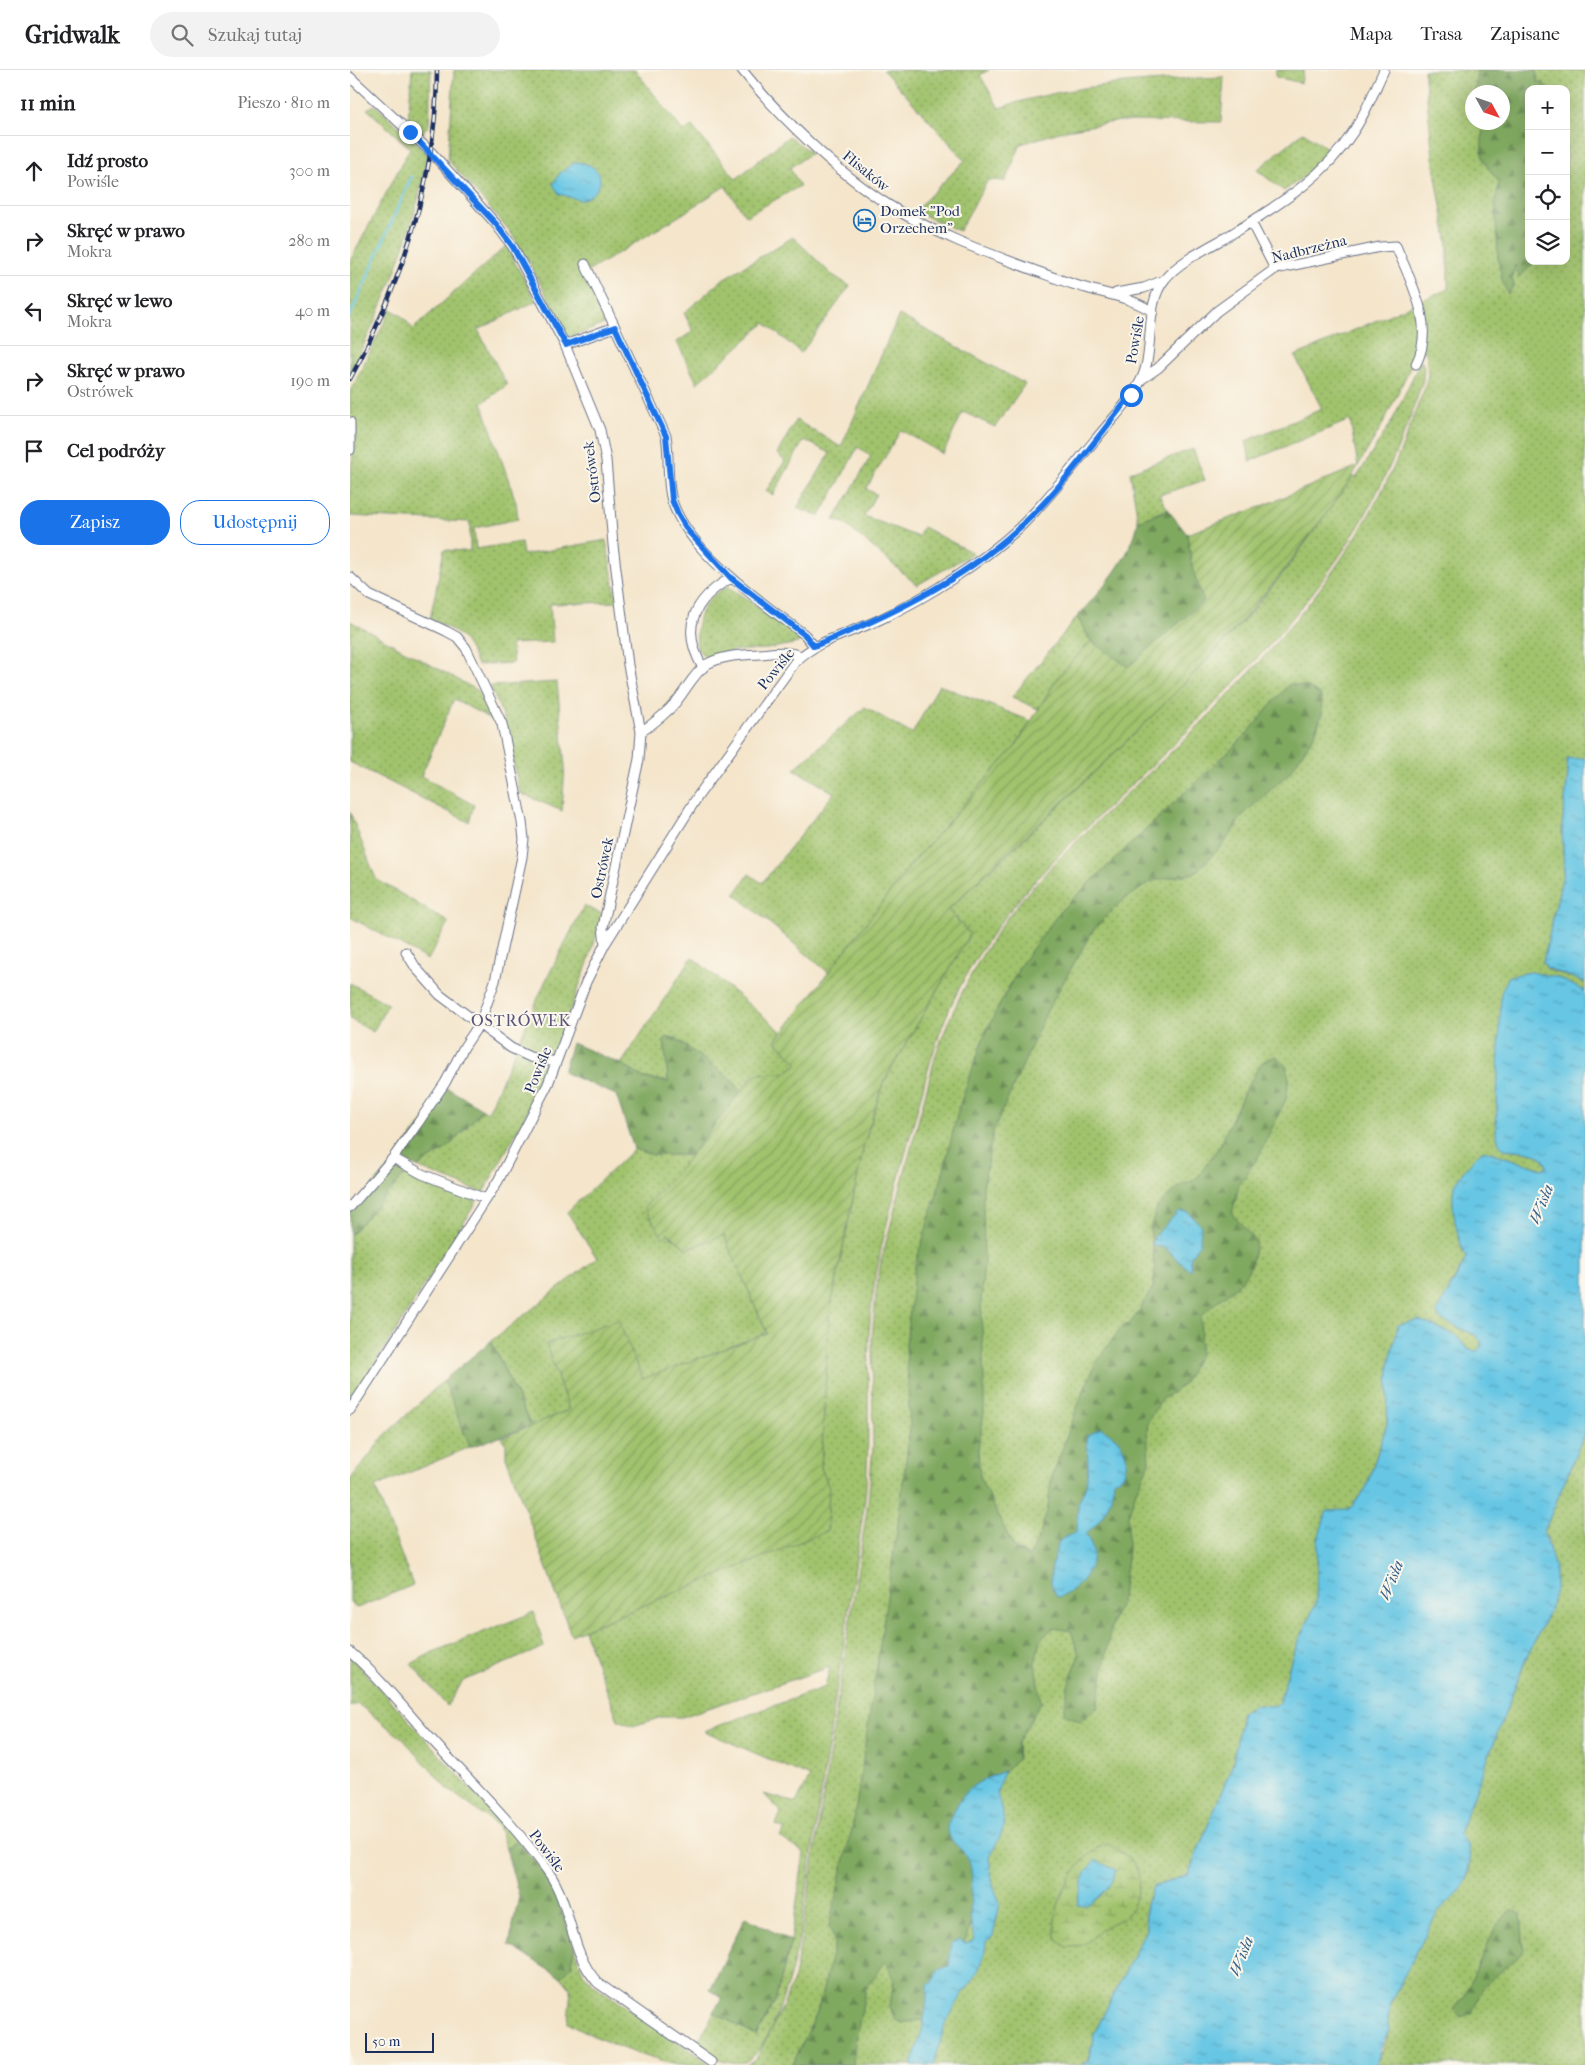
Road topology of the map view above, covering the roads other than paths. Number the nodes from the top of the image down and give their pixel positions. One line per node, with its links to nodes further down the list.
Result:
1 (742, 70): 8 (street, Flisaków)
2 (1384, 70): 4 (street)
3 (350, 77): 11 (street, Ostrówek)
4 (1251, 222): 6 (street); 7 (street)
5 (585, 264): 10 (street)
6 (1275, 269): 12 (street, Nadbrzeżna); 13 (street, Nadbrzeżna)
7 (1164, 280): 8 (street, Flisaków); 9 (street, Powiśle)
8 (1113, 294): 9 (street, Flisaków)
9 (1154, 312): 13 (street, Powiśle)
10 (615, 327): 11 (street); 17 (street)
11 (566, 345): 21 (street, Ostrówek)
12 (1416, 364)
13 (1142, 379): 18 (street, Powiśle)
14 (350, 422): 15 (street)
15 (350, 450)
16 (350, 577): 24 (street)
17 (731, 578): 18 (street); 20 (street)
18 (814, 646): 19 (street, Powiśle)
19 (801, 656): 20 (street); 22 (street, Powiśle)
20 (703, 668): 21 (street)
21 (641, 732): 22 (street, Ostrówek)
22 (606, 944): 25 (street, Powiśle)
23 (406, 952): 24 (street)
24 (480, 1023): 25 (street); 26 (street)
25 (556, 1062): 27 (street, Powiśle)
26 (393, 1158): 27 (street); 28 (street)
27 (486, 1199): 29 (street, Powiśle)
28 (350, 1207)
29 (350, 1410)
30 (350, 1652): 31 (street, Powiśle)
31 (711, 2062)

